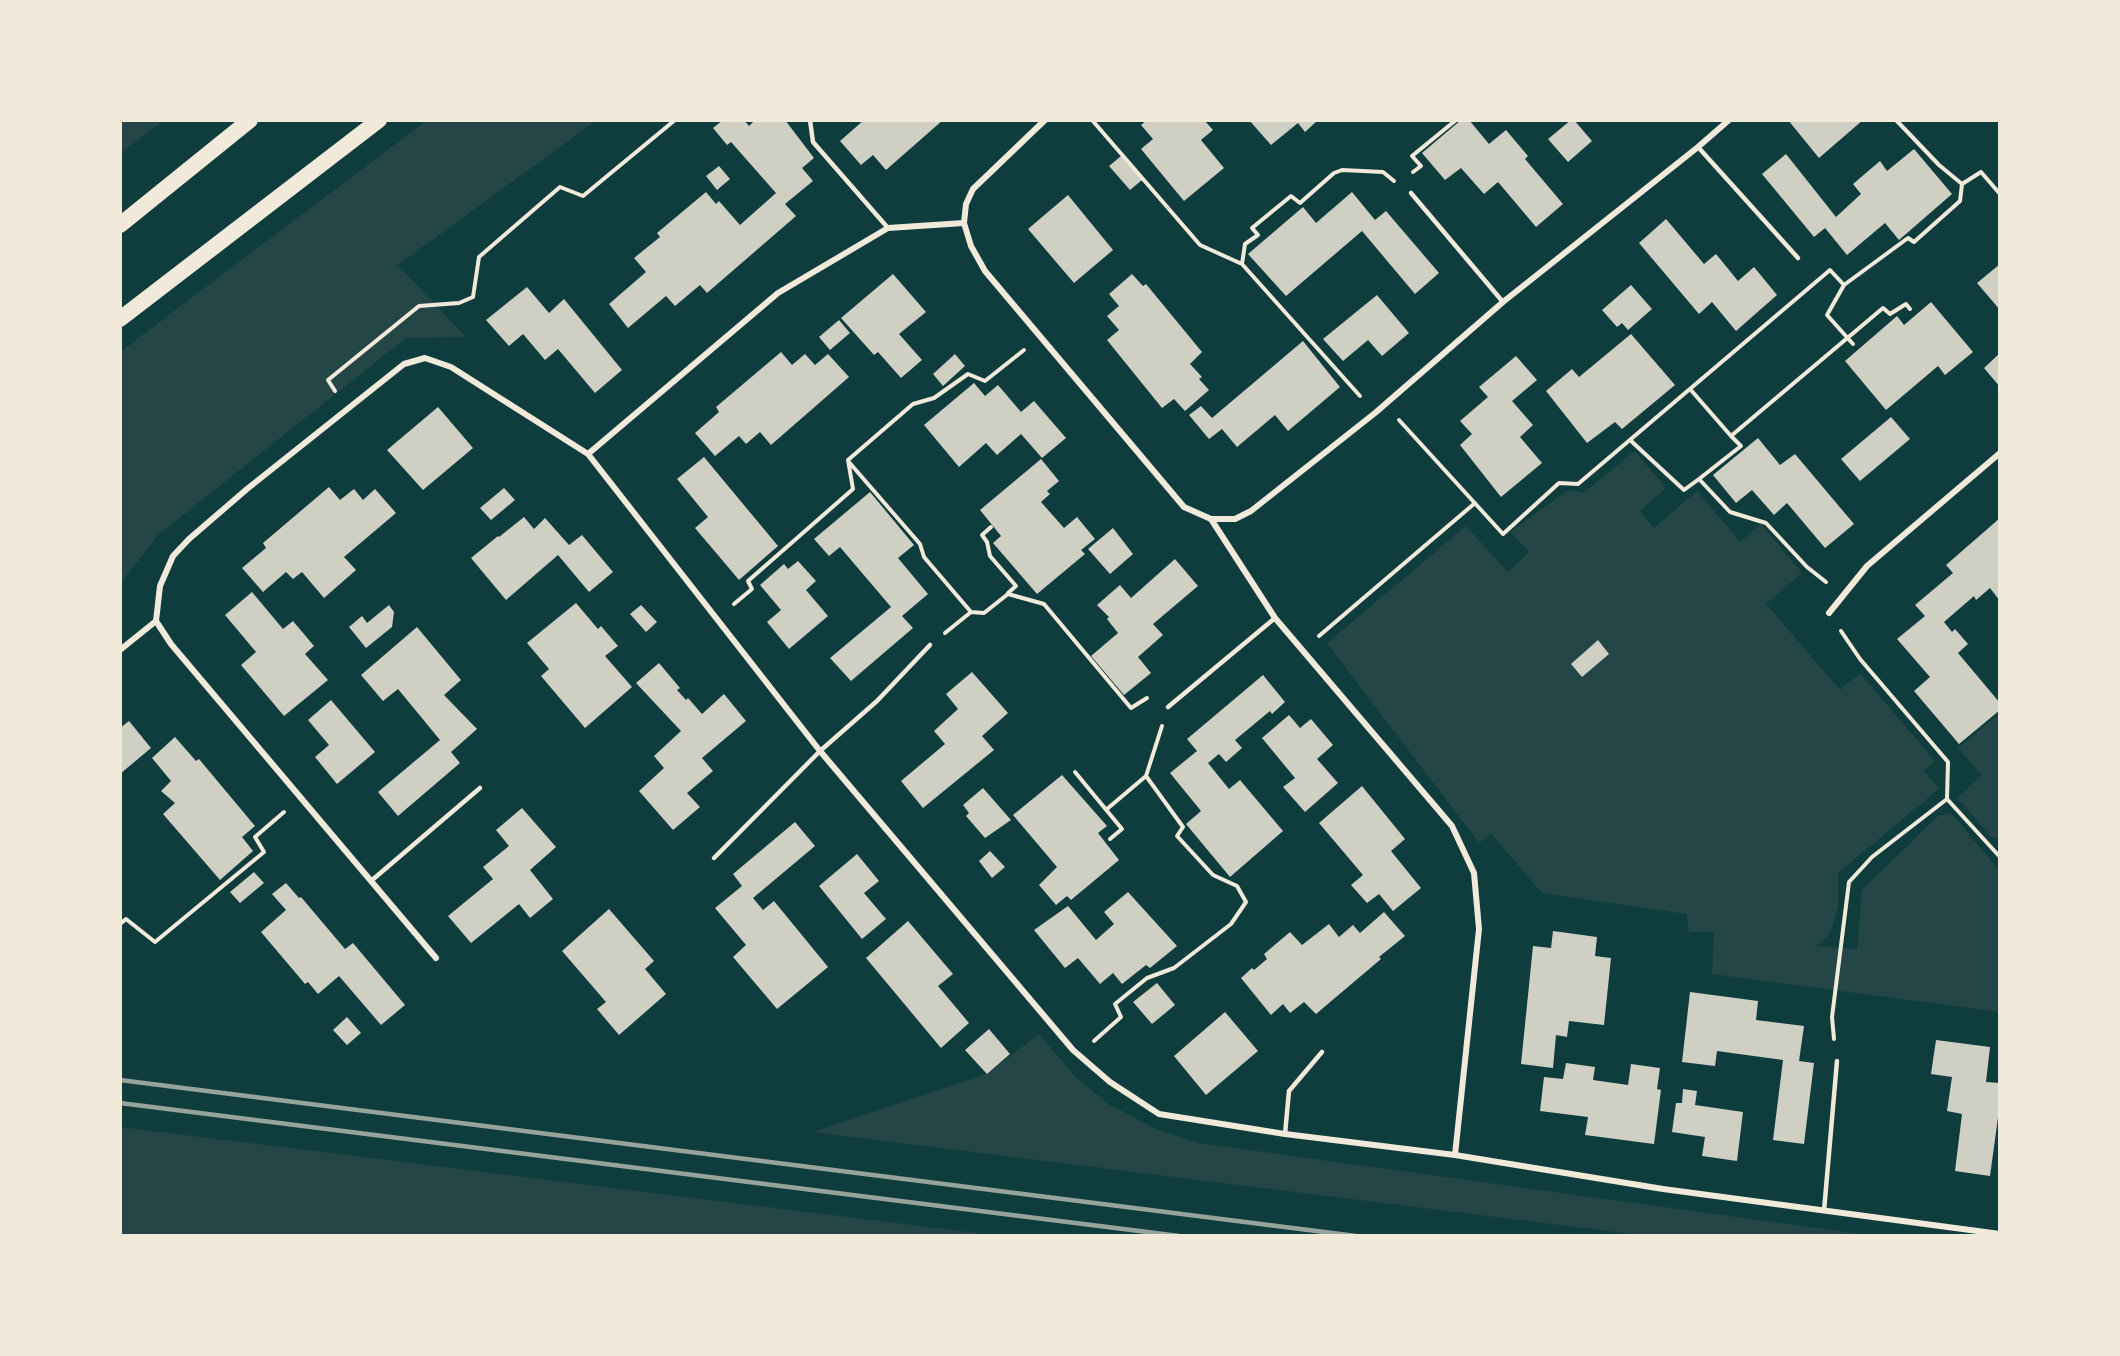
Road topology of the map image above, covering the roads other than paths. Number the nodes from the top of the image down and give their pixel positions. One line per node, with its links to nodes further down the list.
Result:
1 (250, 120): 9 (highway)
2 (379, 120): 13 (highway)
3 (810, 120): 10 (lane)
4 (1045, 120): 8 (street)
5 (1729, 120): 6 (street)
6 (1698, 147): 11 (lane); 12 (street)
7 (1411, 193): 12 (lane)
8 (964, 223): 10 (street); 16 (street)
9 (120, 225)
10 (888, 228): 15 (street)
11 (1798, 258)
12 (1503, 302): 16 (street)
13 (120, 319)
14 (2000, 453): 17 (street)
15 (588, 454): 19 (street); 23 (street)
16 (1210, 519): 18 (street)
17 (1829, 613)
18 (1275, 618): 22 (lane); 31 (street)
19 (156, 621): 21 (street); 26 (street)
20 (930, 645): 23 (lane)
21 (120, 650)
22 (1168, 707)
23 (820, 751): 25 (lane); 30 (street)
24 (480, 788): 26 (lane)
25 (714, 858)
26 (371, 881): 27 (street)
27 (436, 958)
28 (1322, 1052): 30 (lane)
29 (1837, 1061): 32 (lane)
30 (1285, 1134): 31 (street)
31 (1455, 1155): 32 (street)
32 (1824, 1210): 33 (street)
33 (2000, 1234)

